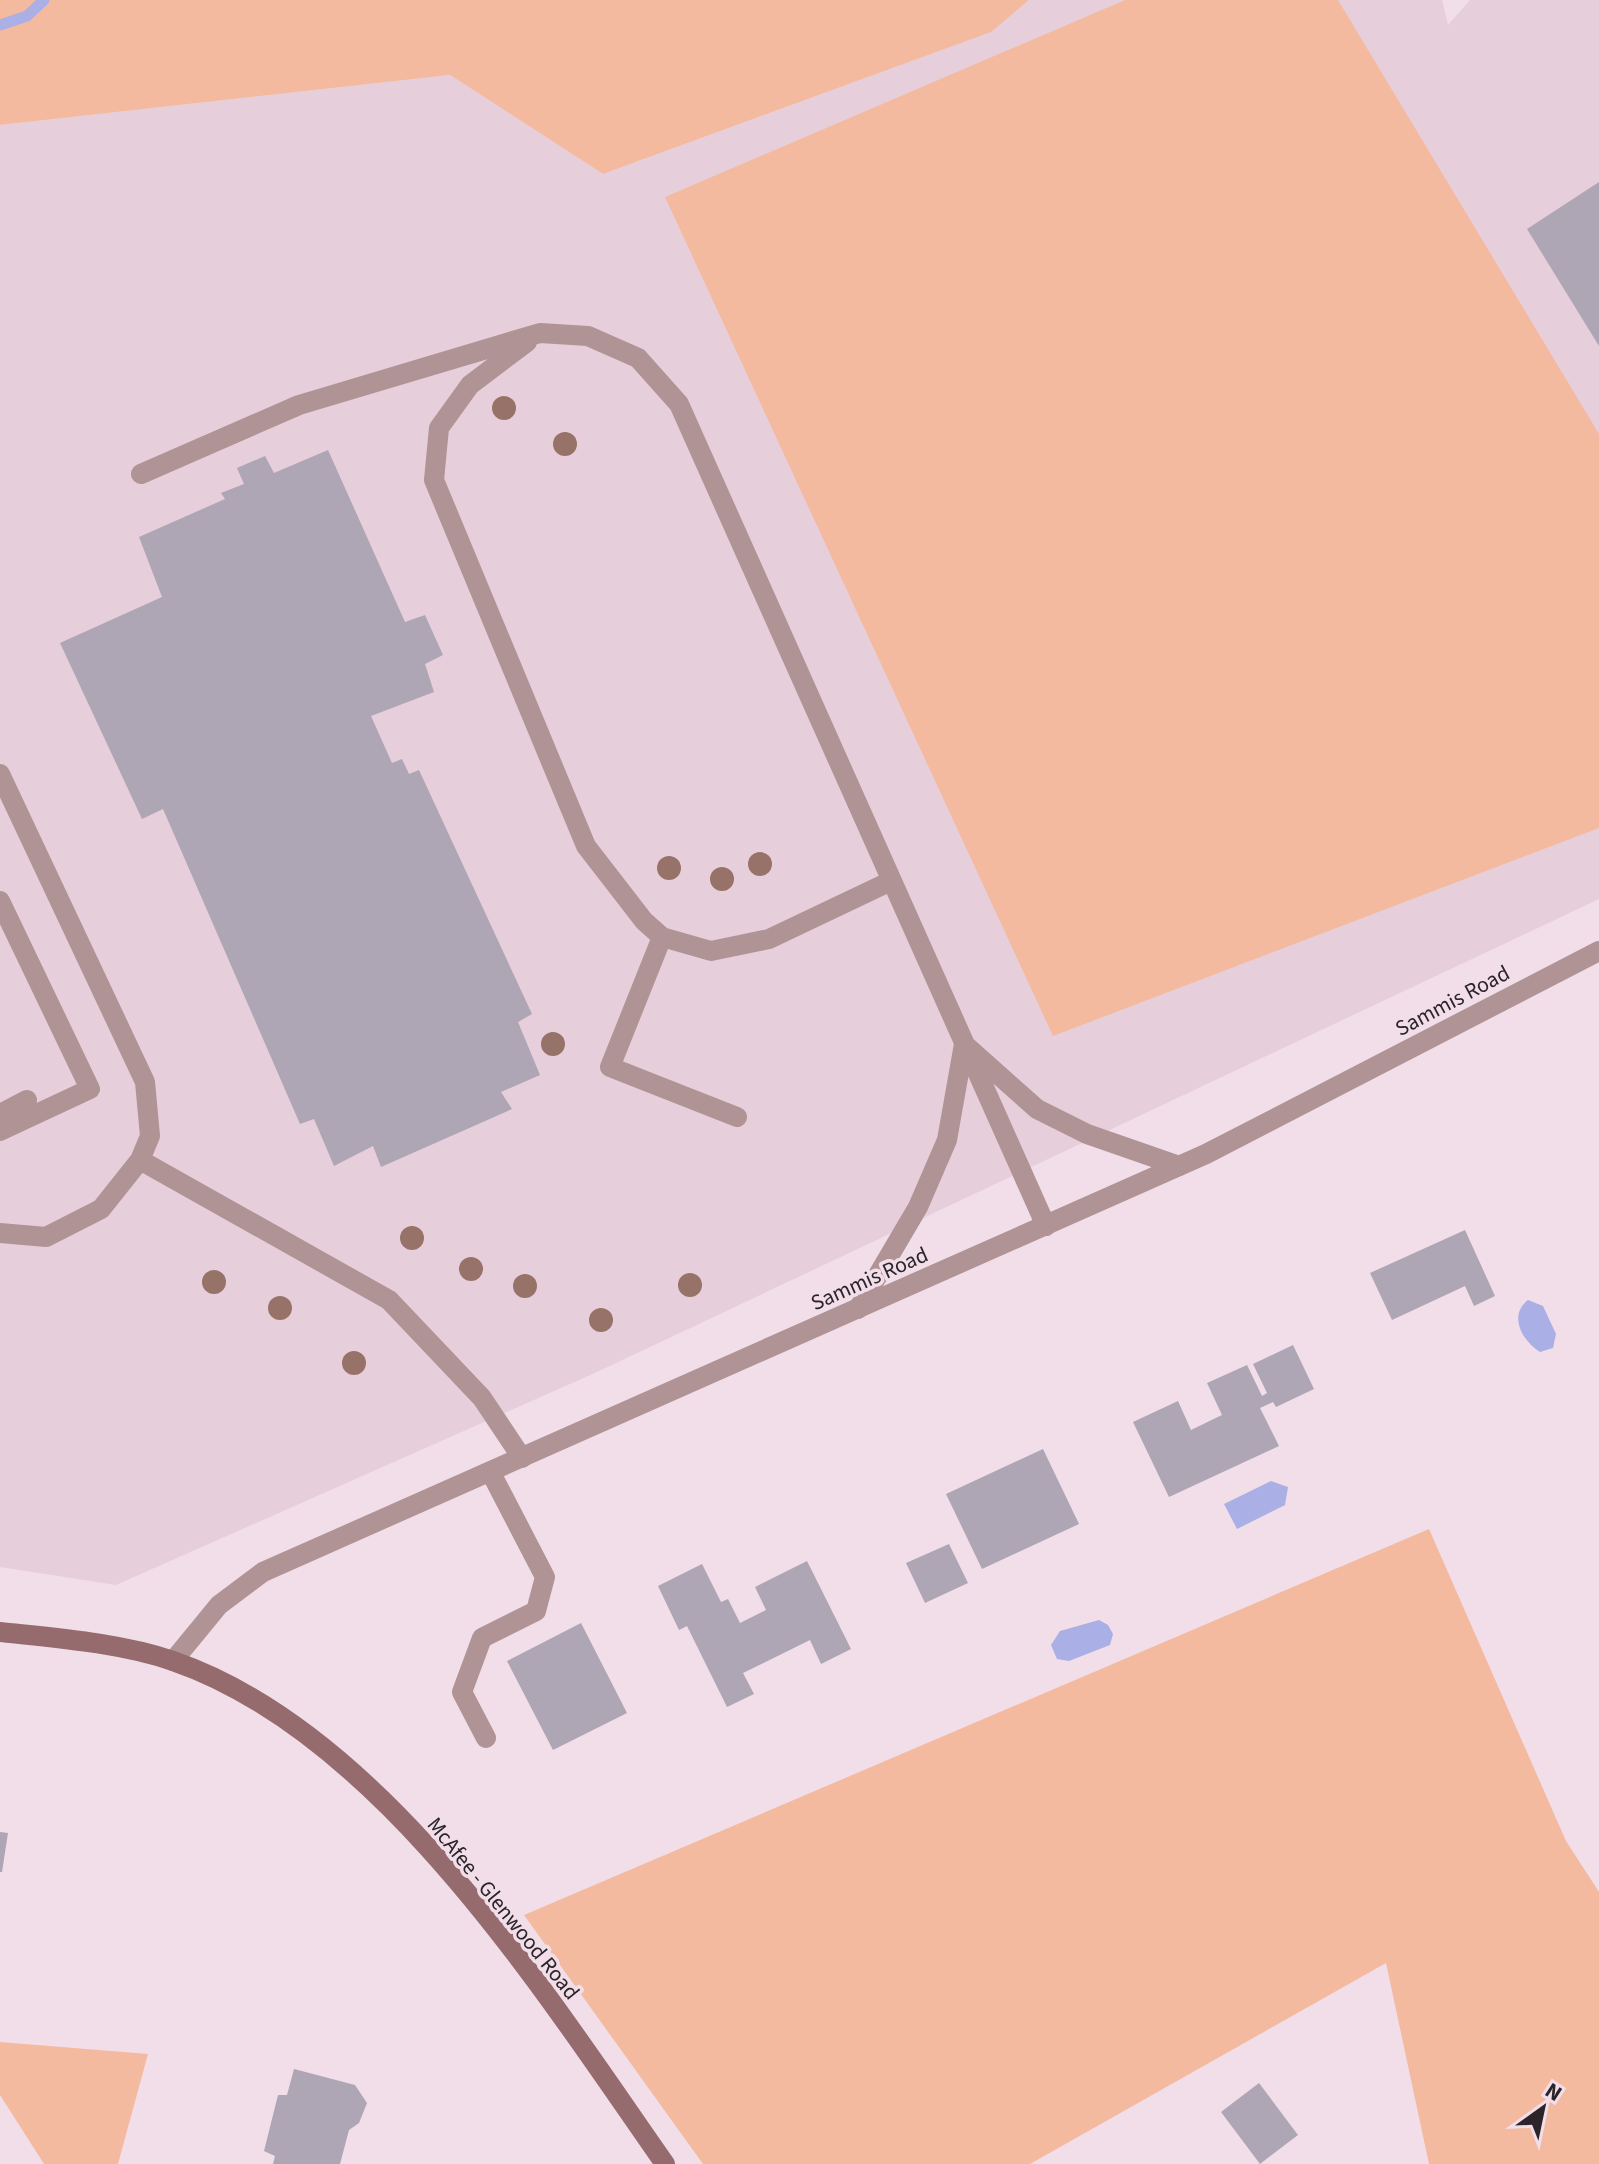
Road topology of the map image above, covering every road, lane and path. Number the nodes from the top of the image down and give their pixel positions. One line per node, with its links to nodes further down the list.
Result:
1 (540, 333): 2 (street); 4 (street); 6 (street)
2 (141, 474)
3 (0, 774): 13 (street)
4 (891, 881): 6 (street); 8 (street)
5 (0, 901): 12 (street)
6 (662, 937): 11 (street)
7 (1599, 951): 14 (street, Sammis Road)
8 (964, 1044): 14 (street); 15 (street); 17 (street)
9 (27, 1100): 10 (street)
10 (0, 1114)
11 (737, 1117)
12 (0, 1131)
13 (140, 1160): 16 (street); 18 (street)
14 (1179, 1166): 15 (street, Sammis Road)
15 (1046, 1226): 17 (street, Sammis Road)
16 (0, 1233)
17 (858, 1309): 18 (street, Sammis Road)
18 (522, 1458): 19 (street, Sammis Road)
19 (491, 1473): 21 (street, Sammis Road); 22 (street)
20 (0, 1632): 21 (street, McAfee - Glenwood Road)
21 (173, 1661): 23 (street, McAfee - Glenwood Road)
22 (486, 1738)
23 (665, 2164)

